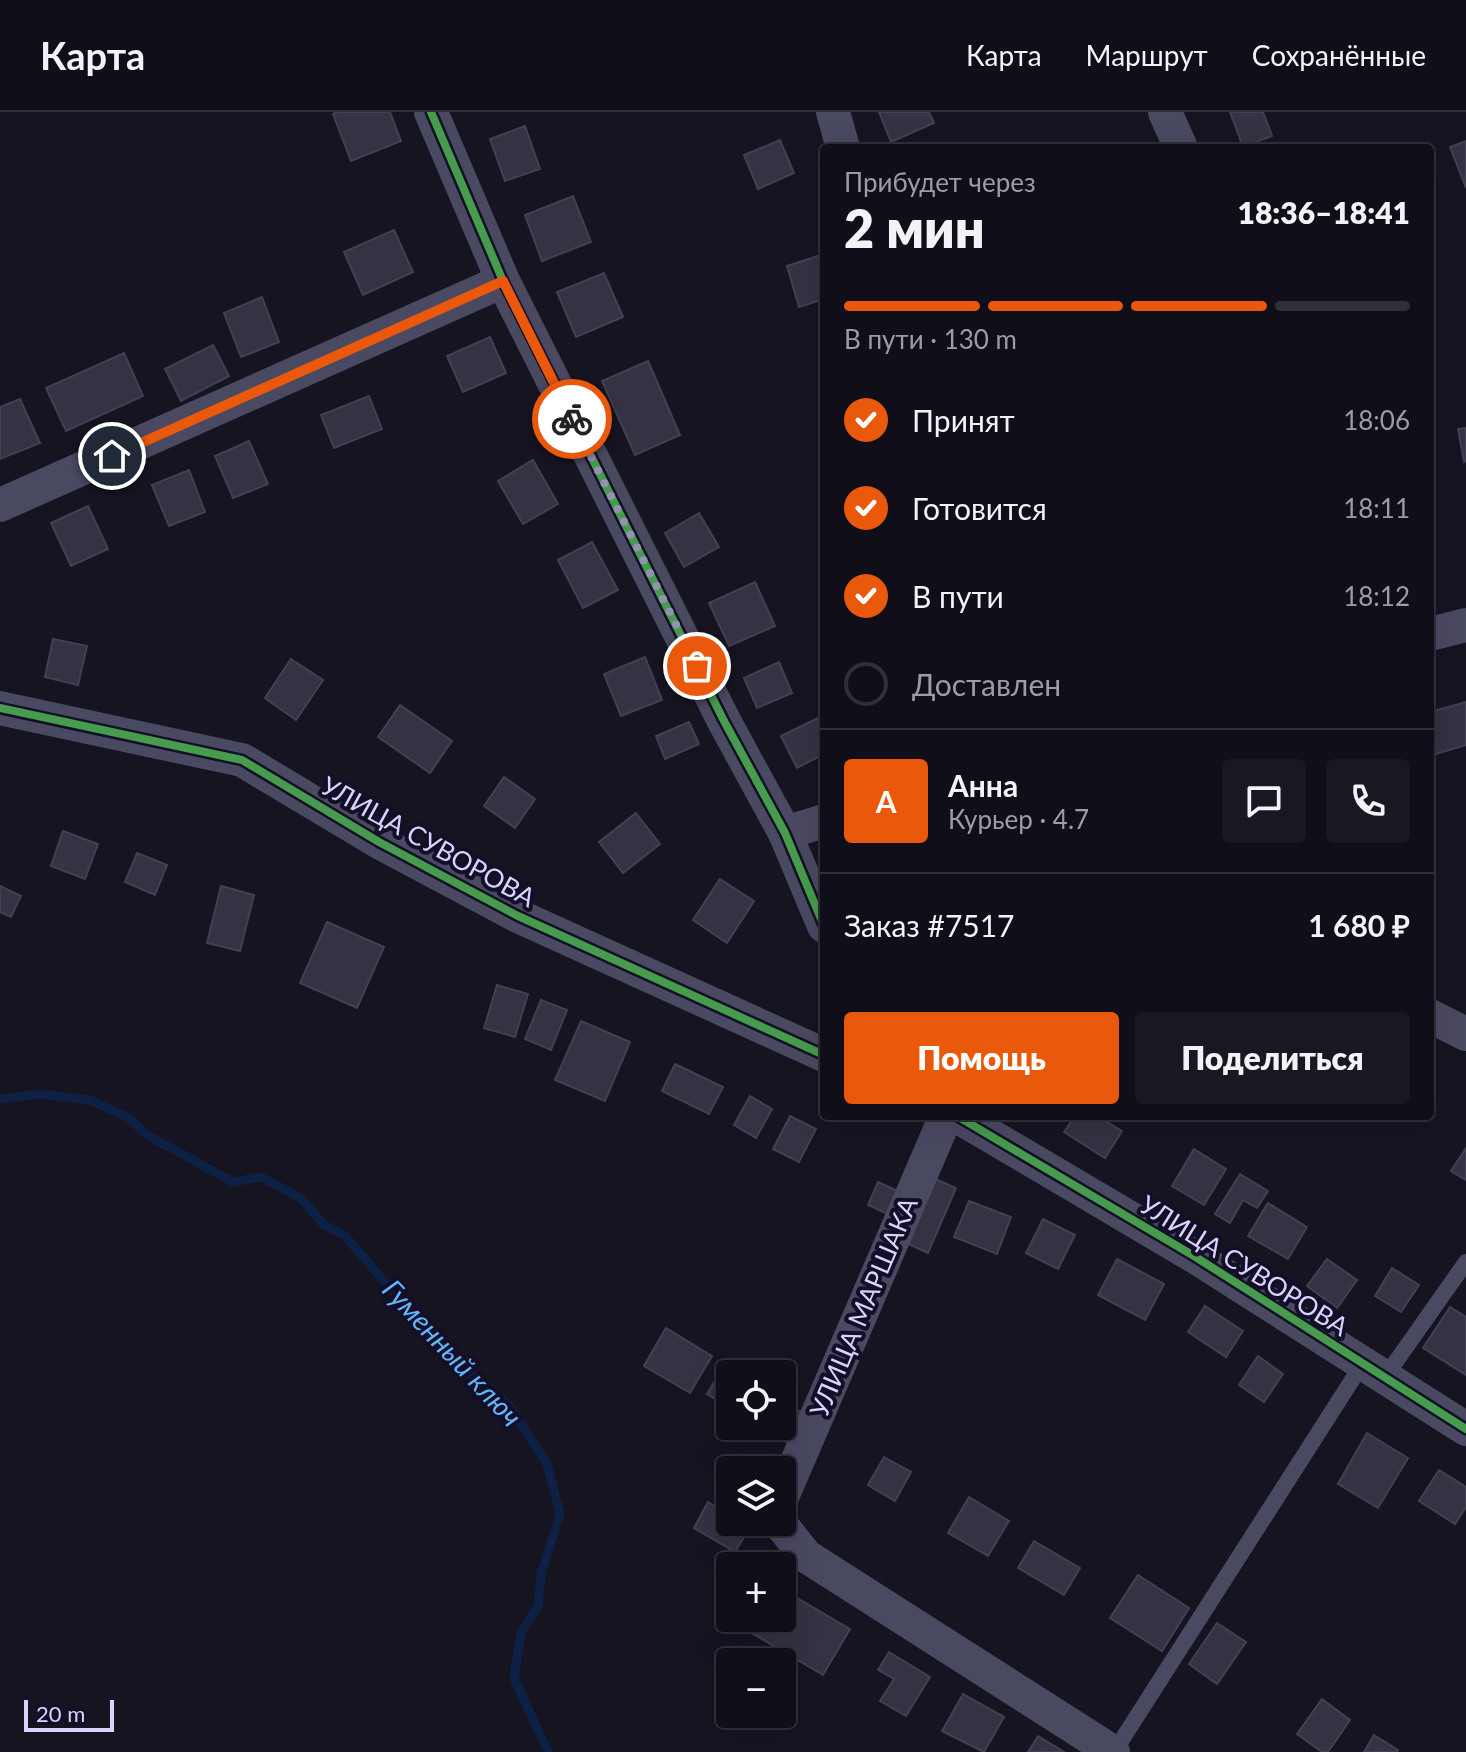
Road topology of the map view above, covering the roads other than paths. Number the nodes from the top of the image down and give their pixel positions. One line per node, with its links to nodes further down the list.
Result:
1 (431, 112): 6 (street)
2 (833, 112): 4 (street)
3 (1165, 112): 5 (street)
4 (842, 144)
5 (1179, 144)
6 (503, 281): 7 (street); 12 (street)
7 (0, 505)
8 (1466, 625): 9 (street)
9 (1434, 633)
10 (0, 708): 16 (street, УЛИЦА СУВОРОВА)
11 (820, 822): 12 (street)
12 (785, 833): 13 (street)
13 (820, 916)
14 (1434, 1018): 15 (street)
15 (1466, 1034)
16 (820, 1053)
17 (944, 1120): 22 (street, УЛИЦА МАРШАКА)
18 (964, 1120): 20 (street, УЛИЦА СУВОРОВА)
19 (1466, 1262): 20 (lane)
20 (1374, 1370): 21 (street, УЛИЦА СУВОРОВА); 24 (lane)
21 (1466, 1429)
22 (796, 1464)
23 (790, 1536): 24 (street)
24 (1113, 1752)

